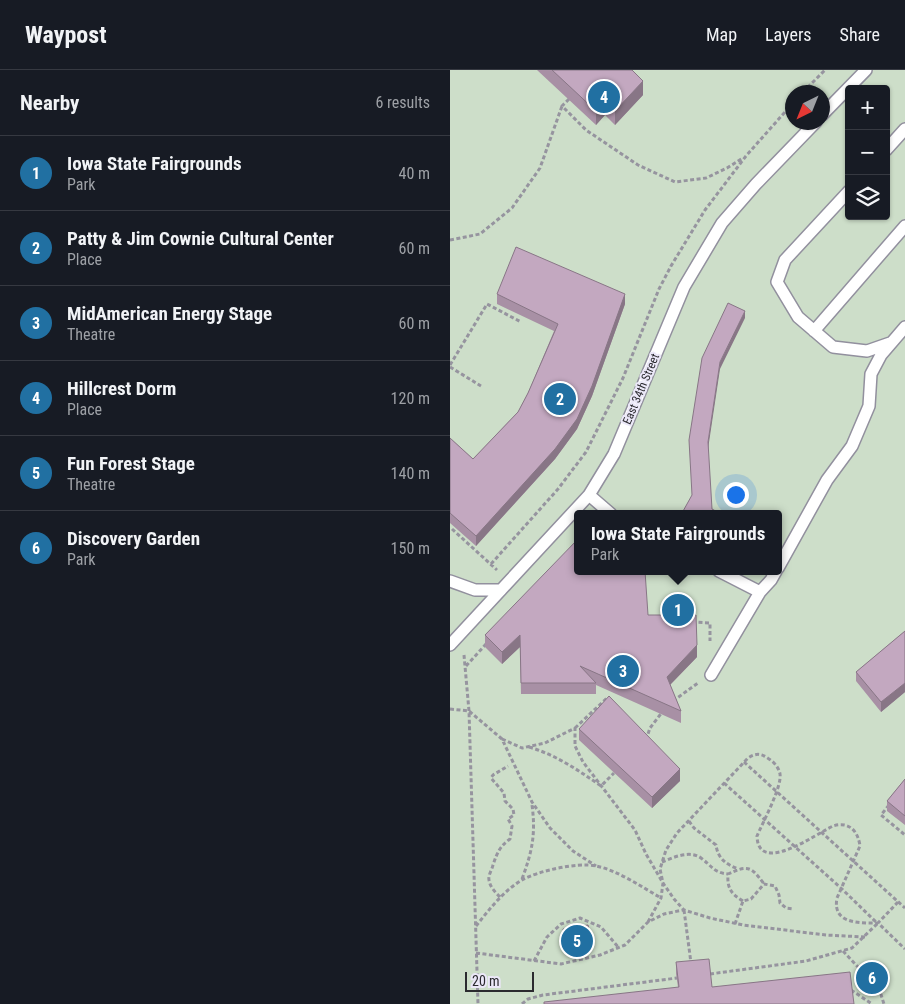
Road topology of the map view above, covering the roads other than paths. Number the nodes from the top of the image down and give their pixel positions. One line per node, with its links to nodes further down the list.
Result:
1 (866, 70): 2 (lane)
2 (830, 107)
3 (905, 129): 5 (lane)
4 (808, 130): 11 (lane, East 34th Street)
5 (890, 146)
6 (845, 195): 9 (lane)
7 (905, 226): 9 (lane)
8 (905, 327): 10 (lane)
9 (814, 331): 10 (lane)
10 (892, 342): 15 (lane)
11 (589, 495): 12 (lane, East 34th Street); 13 (lane)
12 (575, 510)
13 (606, 510)
14 (574, 511): 19 (lane, East 34th Street)
15 (782, 561)
16 (727, 575): 20 (lane)
17 (774, 575): 20 (lane)
18 (450, 581): 19 (lane)
19 (505, 586): 21 (lane, East 34th Street)
20 (760, 592): 22 (lane)
21 (450, 645)
22 (710, 675)

